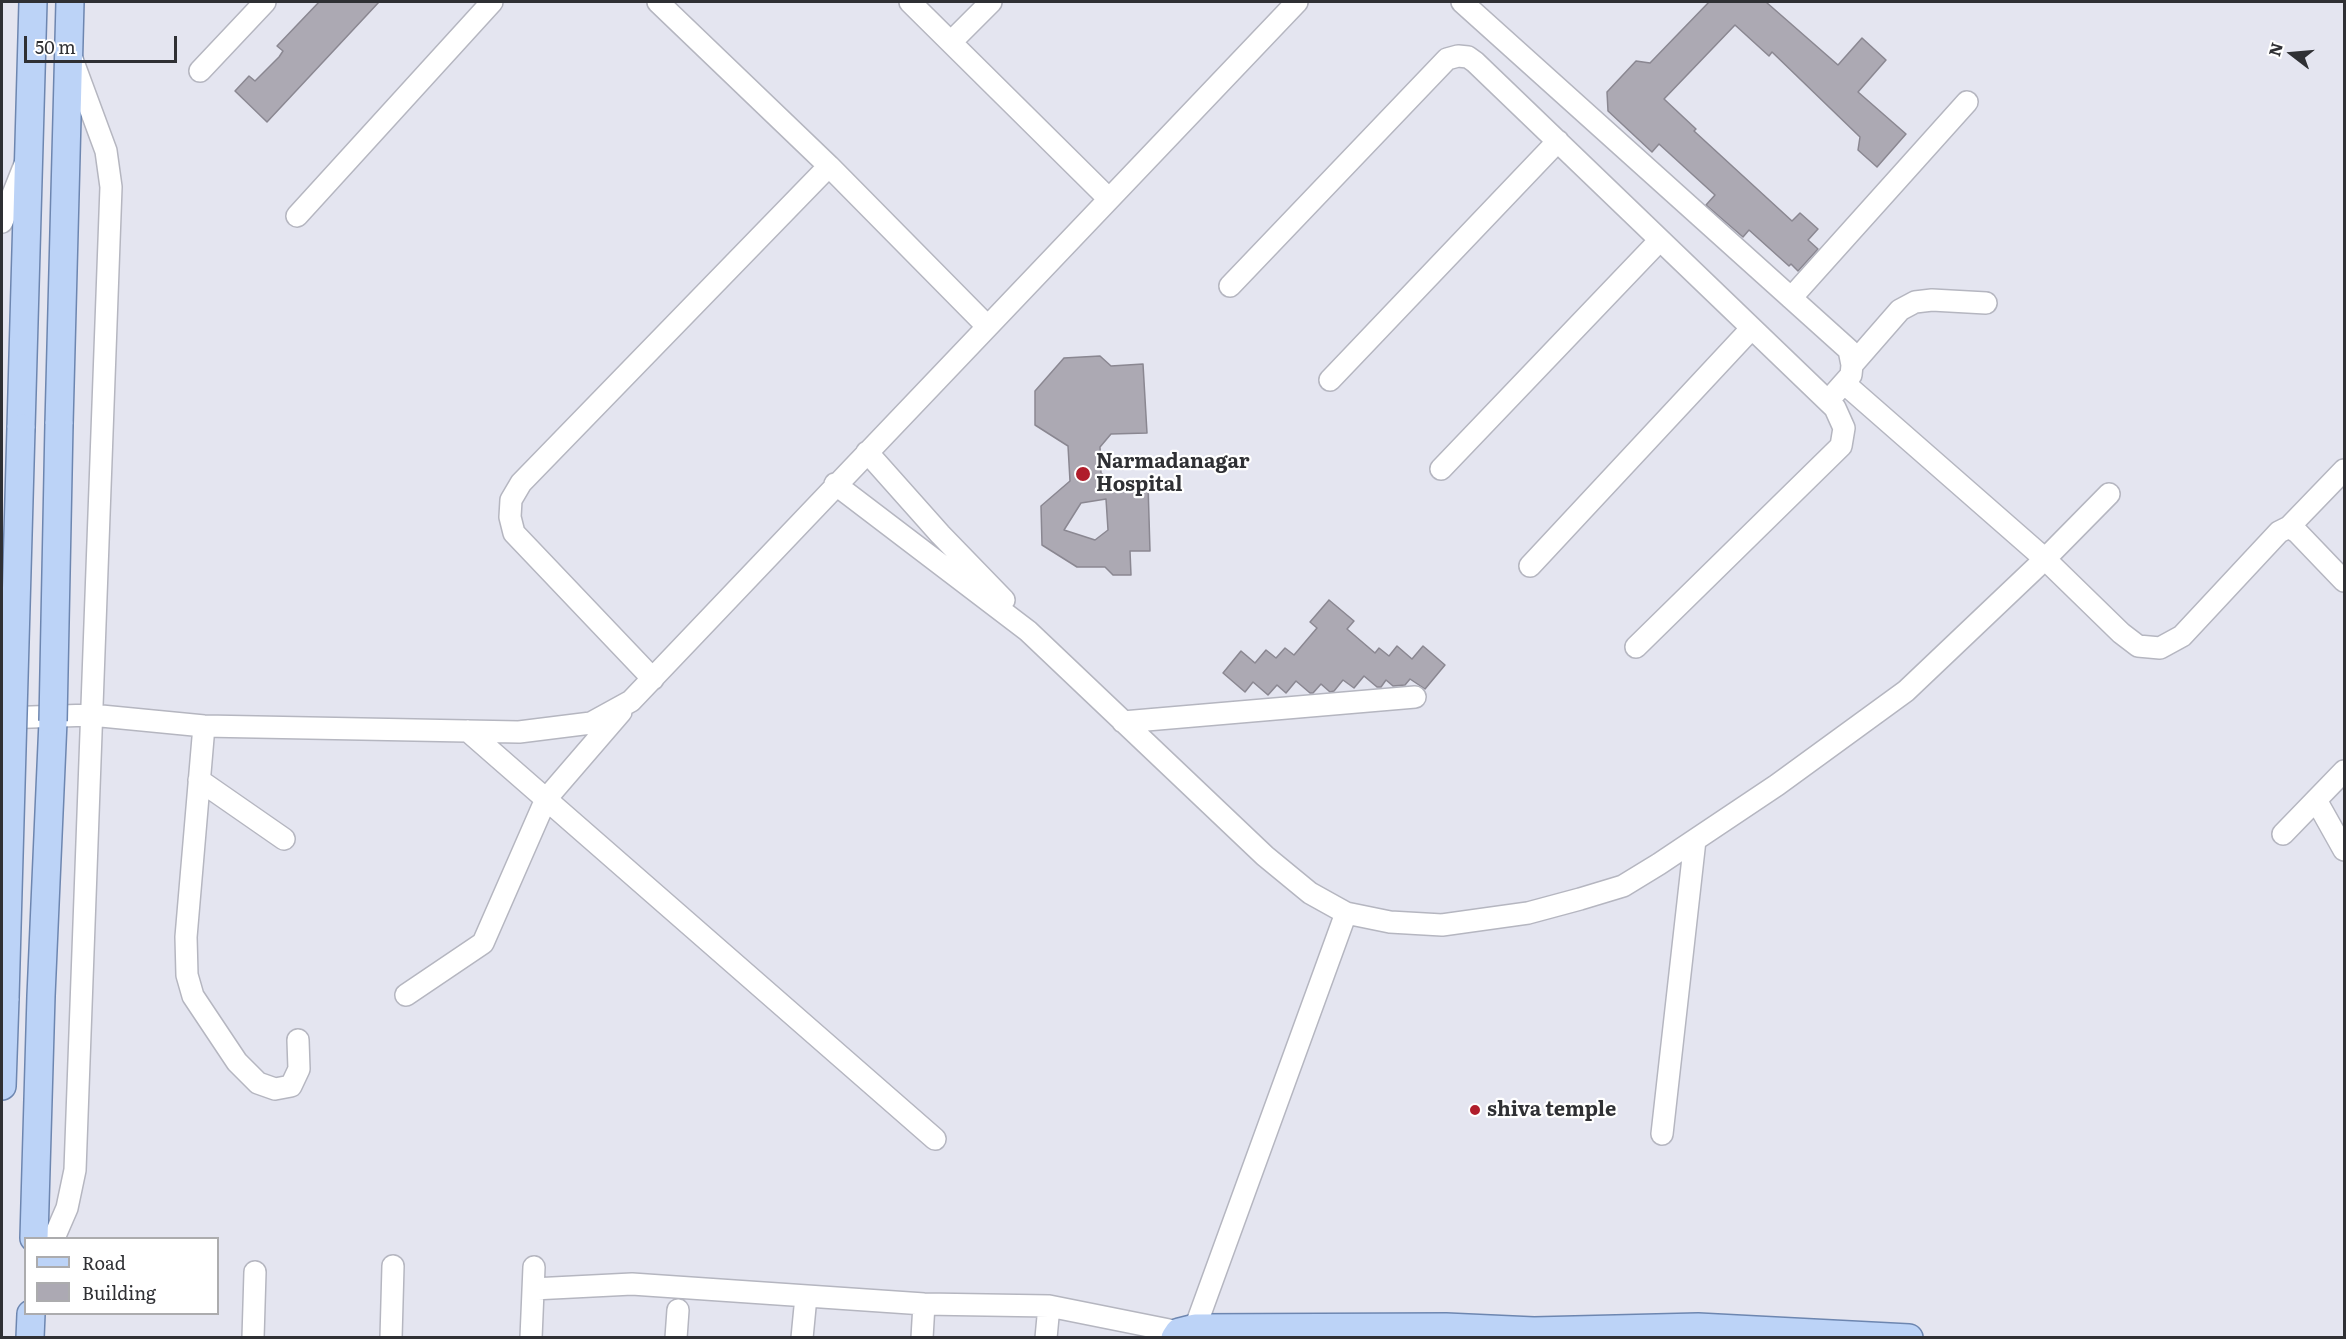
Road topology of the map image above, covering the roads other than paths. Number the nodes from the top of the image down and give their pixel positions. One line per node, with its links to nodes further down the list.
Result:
1 (33, 2): 15 (main road)
2 (70, 2): 11 (main road)
3 (266, 2): 12 (street)
4 (492, 2): 18 (street)
5 (658, 2): 16 (street)
6 (909, 2): 10 (street)
7 (991, 2): 10 (street)
8 (1297, 2): 17 (street)
9 (1462, 2): 22 (street)
10 (951, 42): 17 (street)
11 (69, 50): 43 (street); 63 (main road, bridge)
12 (200, 71)
13 (1968, 102): 22 (street)
14 (1558, 141): 20 (street); 21 (street); 27 (street)
15 (29, 154): 19 (street); 59 (main road, bridge)
16 (829, 166): 24 (street); 40 (street)
17 (1109, 199): 24 (street)
18 (297, 216)
19 (2, 222)
20 (1660, 240): 25 (street); 30 (street)
21 (1230, 286)
22 (1791, 298): 26 (street)
23 (1986, 303): 26 (street)
24 (987, 326): 29 (street)
25 (1751, 329): 28 (street); 36 (street)
26 (1848, 374): 28 (street); 35 (street)
27 (1329, 380)
28 (1828, 402): 39 (street)
29 (867, 452): 32 (street); 38 (street)
30 (1441, 469)
31 (2344, 470): 34 (street)
32 (835, 484): 38 (street); 40 (street)
33 (2109, 494): 35 (street)
34 (2289, 527): 35 (street); 37 (street)
35 (2045, 559): 54 (street)
36 (1530, 566)
37 (2344, 581)
38 (1028, 631): 45 (street)
39 (1636, 647)
40 (653, 679): 42 (street)
41 (1415, 697): 45 (street)
42 (631, 701): 47 (street); 50 (street)
43 (92, 715): 44 (street); 46 (street); 64 (street)
44 (2, 718)
45 (1124, 722): 56 (street)
46 (204, 726): 47 (street); 49 (street)
47 (468, 730): 50 (street)
48 (2344, 771): 51 (street)
49 (199, 780): 53 (street); 58 (street)
50 (546, 799): 57 (street); 62 (street)
51 (2316, 800): 52 (street); 55 (street)
52 (2283, 834)
53 (284, 839)
54 (1695, 840): 56 (street); 61 (street)
55 (2344, 850)
56 (1346, 913): 75 (street)
57 (406, 995)
58 (298, 1040)
59 (2, 1069): 60 (main road)
60 (2, 1086)
61 (1662, 1134)
62 (935, 1139)
63 (34, 1237)
64 (55, 1237)
65 (393, 1266): 81 (street)
66 (534, 1268): 68 (street)
67 (255, 1272): 80 (street)
68 (533, 1289): 69 (street); 82 (street)
69 (924, 1304): 70 (street); 85 (street)
70 (1049, 1306): 75 (street); 86 (street)
71 (805, 1307): 84 (street)
72 (678, 1310): 83 (street)
73 (31, 1315): 79 (main road)
74 (1698, 1332): 77 (main road); 78 (main road)
75 (1183, 1333): 76 (main road)
76 (1291, 1333): 77 (main road)
77 (1534, 1334)
78 (1774, 1334): 87 (main road)
79 (30, 1338)
80 (253, 1338)
81 (392, 1338)
82 (531, 1338)
83 (676, 1338)
84 (802, 1338)
85 (922, 1338)
86 (1046, 1338)
87 (1909, 1338)

